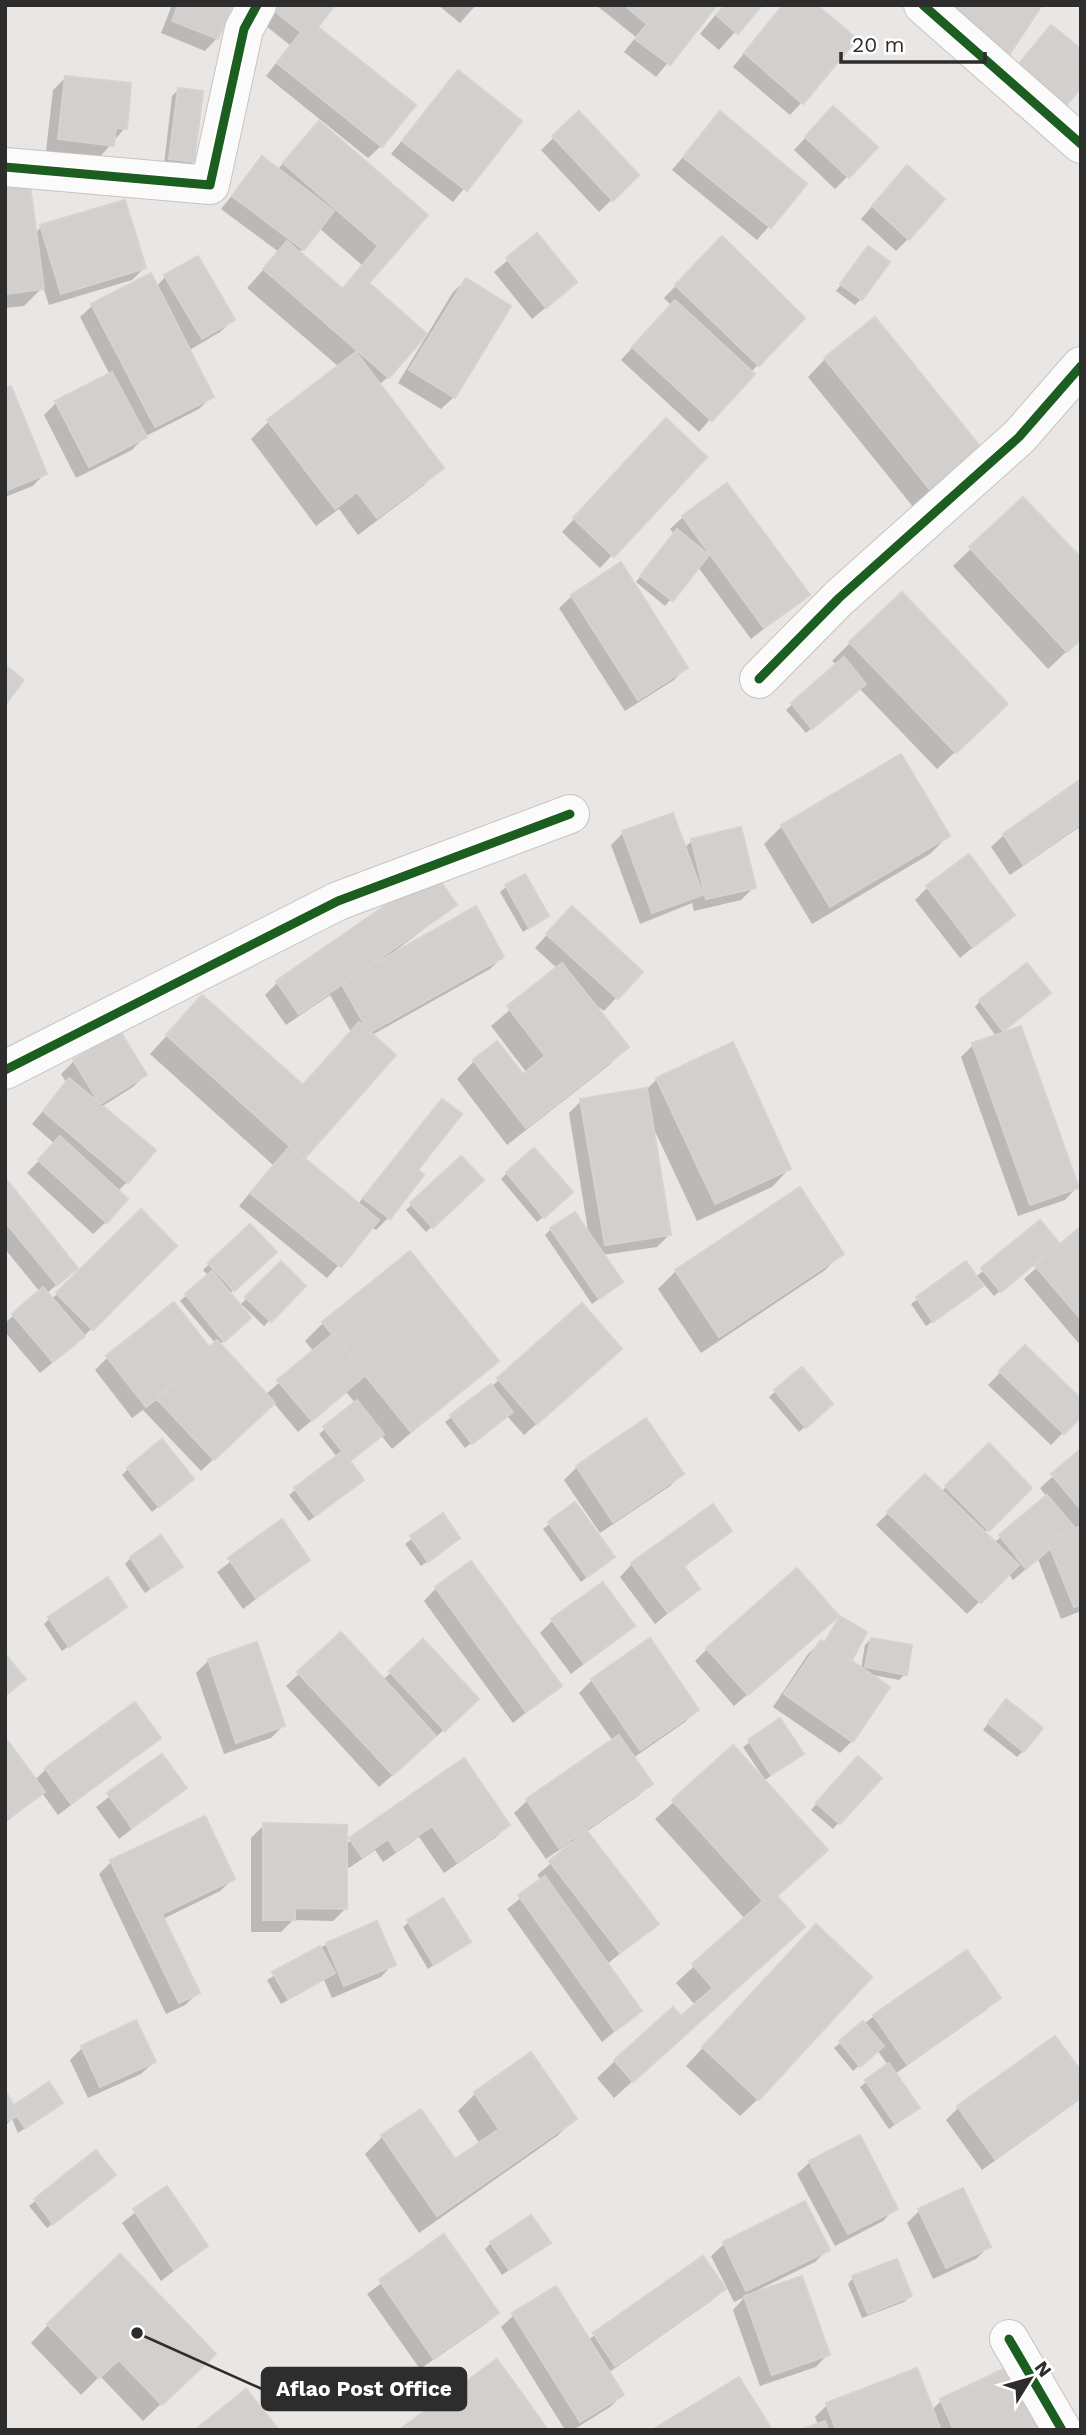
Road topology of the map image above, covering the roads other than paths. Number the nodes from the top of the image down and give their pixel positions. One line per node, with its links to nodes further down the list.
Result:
1 (257, 5): 4 (street)
2 (923, 5): 3 (street)
3 (1081, 144)
4 (5, 167)
5 (1081, 366): 6 (street)
6 (759, 680)
7 (570, 814): 8 (street)
8 (5, 1070)
9 (1009, 2339): 10 (street)
10 (1062, 2430)

